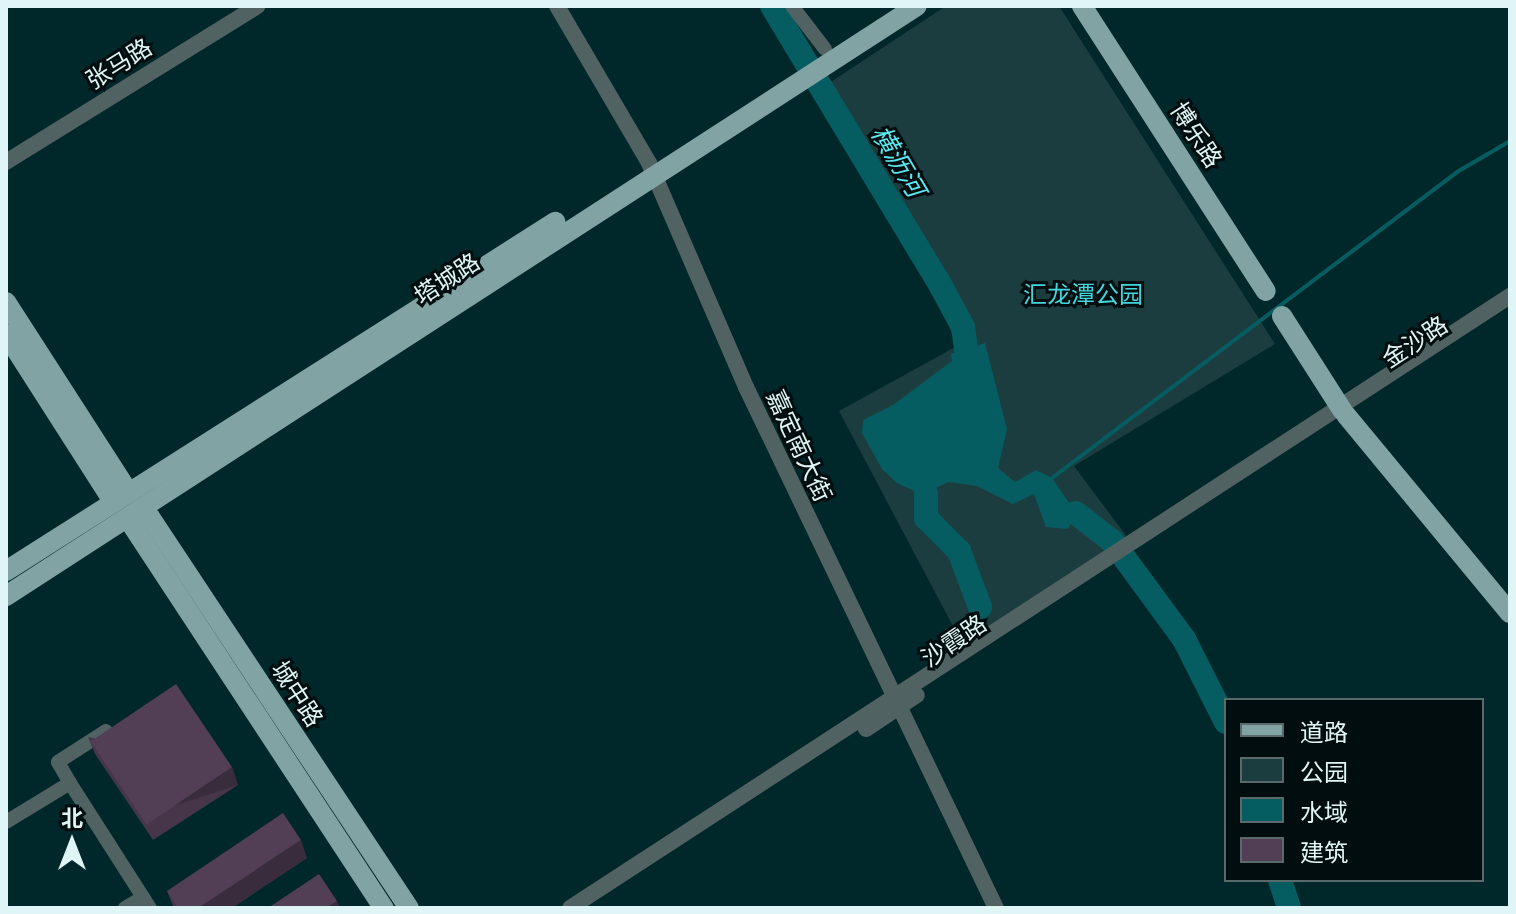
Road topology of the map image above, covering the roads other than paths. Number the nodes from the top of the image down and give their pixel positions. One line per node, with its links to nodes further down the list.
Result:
1 (258, 6): 8 (street, 张马路)
2 (557, 6): 9 (street, 嘉定南大街)
3 (792, 6): 7 (street)
4 (892, 6): 7 (main road, 塔城路)
5 (917, 6): 7 (main road, 塔城路)
6 (1082, 6): 10 (main road, 博乐路)
7 (823, 56): 9 (main road, 塔城路)
8 (6, 162)
9 (652, 168): 17 (main road, 塔城路); 21 (street, 嘉定南大街)
10 (1266, 291)
11 (1510, 296): 16 (street)
12 (6, 302): 17 (main road, 城中路)
13 (1510, 309): 16 (street, 金沙路)
14 (1282, 316): 16 (main road)
15 (6, 334): 17 (main road)
16 (1344, 413): 20 (main road); 21 (street); 21 (street, 沙霞路)
17 (128, 506): 18 (main road, 塔城路); 19 (main road, 塔城路); 27 (main road, 城中路); 28 (main road, 城中路)
18 (6, 571)
19 (6, 596)
20 (1510, 613)
21 (895, 703): 29 (street); 30 (street, 沙霞路); 31 (street, 嘉定南大街)
22 (121, 722): 23 (street)
23 (70, 783): 24 (street); 25 (street)
24 (6, 822)
25 (147, 902): 26 (street)
26 (125, 908)
27 (384, 908)
28 (409, 908)
29 (570, 908)
30 (590, 908)
31 (996, 908)

